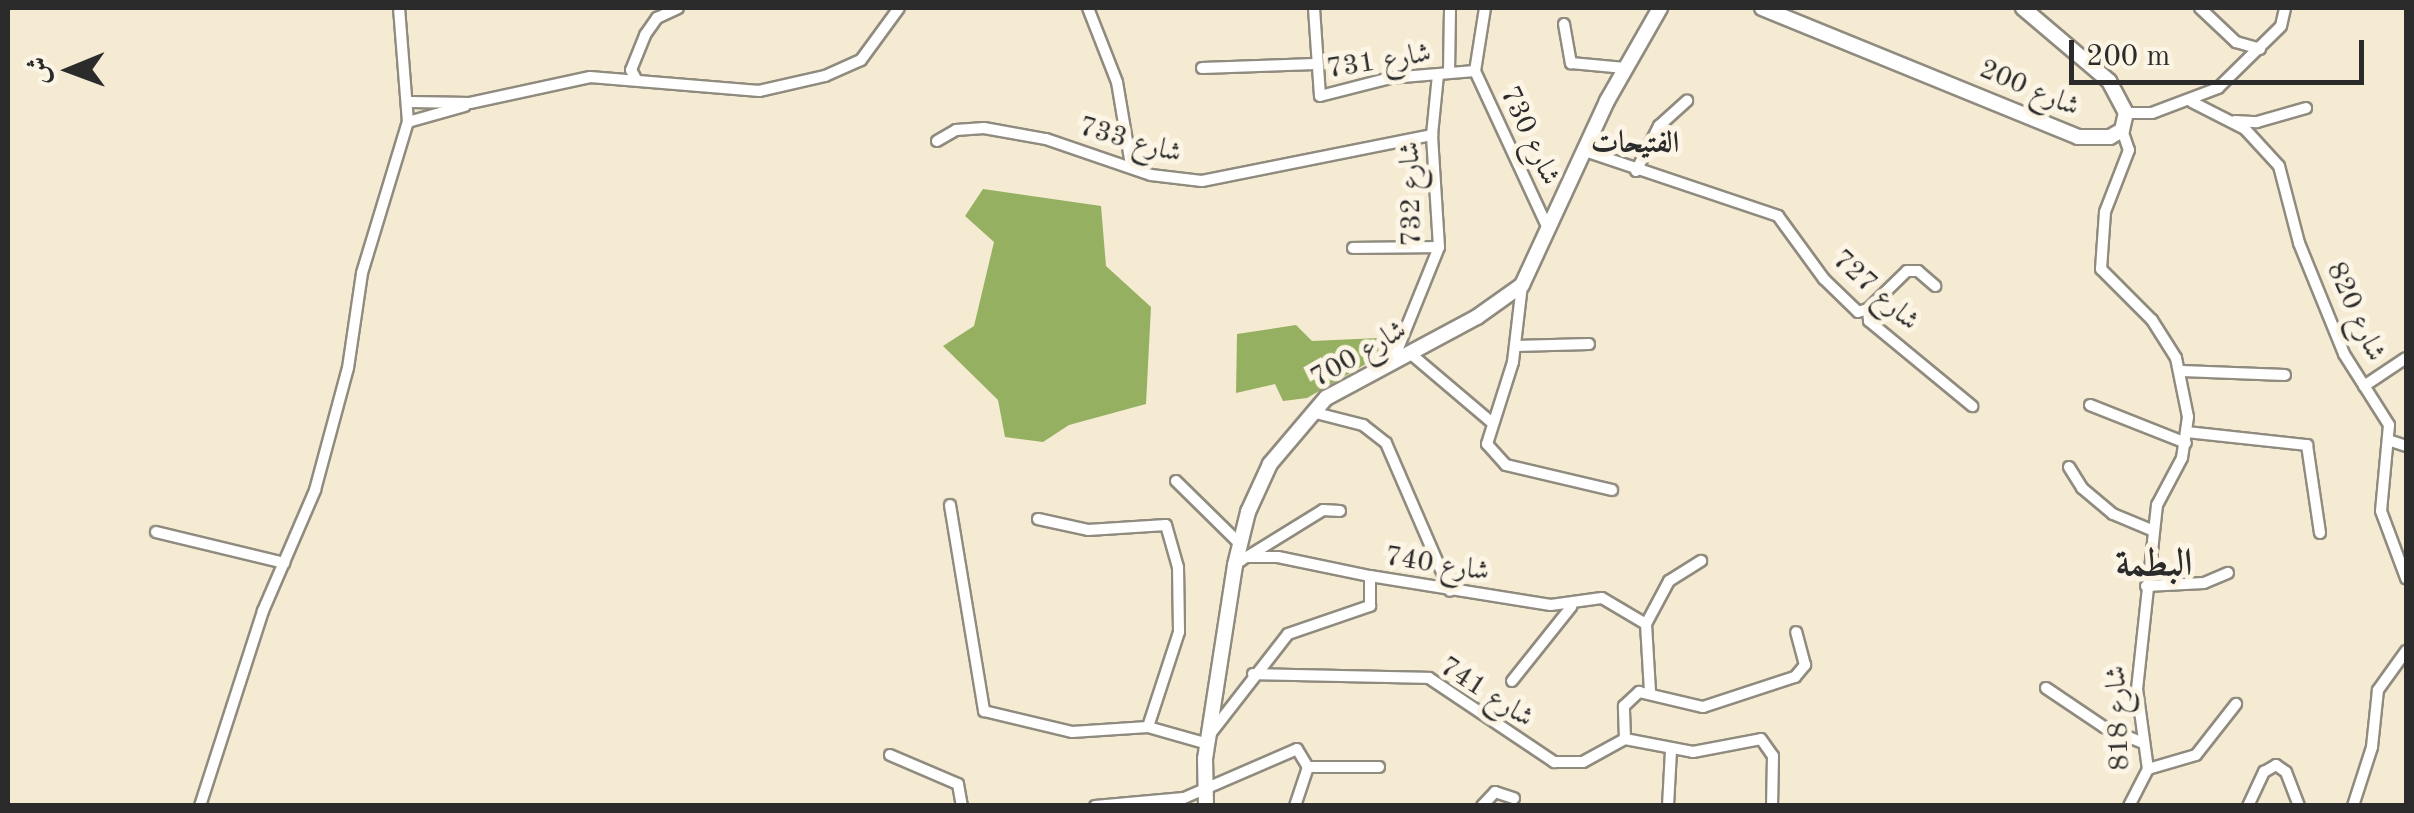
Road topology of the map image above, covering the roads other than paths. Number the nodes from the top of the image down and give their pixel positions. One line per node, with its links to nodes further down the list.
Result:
1 (399, 8): 24 (street)
2 (678, 8): 15 (street)
3 (898, 8): 22 (street)
4 (1088, 8): 35 (street)
5 (1314, 8): 16 (street, شارع 731)
6 (1450, 8): 20 (street, شارع 732)
7 (1485, 8): 19 (street, شارع 730)
8 (1660, 8): 18 (main road)
9 (1762, 8): 31 (main road, شارع 200)
10 (2023, 8): 28 (main road, شارع 200)
11 (2200, 8): 14 (street)
12 (2285, 8): 14 (street)
13 (1564, 24): 18 (street)
14 (2260, 49): 25 (street)
15 (638, 58): 21 (street); 22 (street)
16 (1315, 64): 17 (street); 20 (street, شارع 731)
17 (1202, 68)
18 (1625, 68): 34 (main road)
19 (1475, 72): 20 (street, شارع 731); 37 (street, شارع 730)
20 (1443, 74): 32 (street, شارع 732)
21 (635, 77): 22 (street); 26 (street)
22 (650, 80)
23 (1688, 101): 36 (street)
24 (410, 102): 26 (street); 30 (street)
25 (2192, 102): 28 (street); 29 (street, شارع 820)
26 (470, 103): 30 (street)
27 (2306, 108): 29 (street)
28 (2126, 113): 31 (main road)
29 (2225, 117): 50 (street, شارع 820)
30 (408, 122): 69 (street)
31 (2122, 130): 48 (street)
32 (1432, 135): 35 (street, شارع 733); 38 (street, شارع 732)
33 (937, 141): 35 (street, شارع 733)
34 (1585, 151): 36 (street, شارع 727); 37 (main road)
35 (1132, 165)
36 (1636, 171): 42 (street, شارع 727)
37 (1546, 224): 40 (main road)
38 (1439, 247): 39 (street); 47 (street, شارع 732)
39 (1353, 248)
40 (1522, 286): 44 (street); 45 (main road, شارع 700)
41 (1935, 286): 42 (street)
42 (1868, 308): 52 (street, شارع 727)
43 (1589, 344): 44 (street)
44 (1516, 346): 54 (street)
45 (1411, 354): 47 (main road, شارع 700); 54 (street)
46 (2406, 358): 50 (street)
47 (1392, 363): 53 (main road, شارع 700)
48 (2182, 371): 49 (street); 55 (street)
49 (2286, 375)
50 (2364, 386): 56 (street, شارع 820)
51 (2090, 405): 55 (street)
52 (1972, 406)
53 (1311, 412): 67 (main road, شارع 700); 74 (street)
54 (1490, 422): 60 (street)
55 (2186, 437): 64 (street, شارع 818); 66 (street)
56 (2391, 441): 57 (street); 72 (street)
57 (2406, 446)
58 (2069, 467): 64 (street)
59 (1176, 482): 67 (street)
60 (1612, 490)
61 (950, 504): 84 (street)
62 (1340, 511): 67 (street)
63 (1038, 519): 84 (street)
64 (2154, 530): 73 (street, شارع 818)
65 (156, 532): 69 (street)
66 (2320, 533)
67 (1240, 556): 71 (street); 85 (main road, شارع 700)
68 (1701, 561): 76 (street)
69 (284, 562): 95 (street)
70 (2228, 572): 73 (street)
71 (1370, 576): 74 (street, شارع 740); 79 (street, شارع 740)
72 (2406, 578)
73 (2146, 586): 87 (street, شارع 818)
74 (1450, 591): 75 (street, شارع 740)
75 (1571, 607): 76 (street, شارع 740); 80 (street)
76 (1646, 624): 82 (street)
77 (1796, 632): 82 (street)
78 (2406, 651): 106 (street)
79 (1253, 674): 85 (street, شارع 740); 86 (street, شارع 741)
80 (1512, 682)
81 (2046, 688): 87 (street)
82 (1650, 691): 86 (street)
83 (2236, 704): 92 (street)
84 (1148, 727): 85 (street)
85 (1209, 739): 93 (main road, شارع 700)
86 (1625, 739): 88 (street)
87 (2143, 743): 92 (street, شارع 818)
88 (1671, 751): 101 (street); 102 (street)
89 (890, 755): 96 (street)
90 (1308, 767): 91 (street); 93 (street); 99 (street)
91 (1379, 767)
92 (2148, 769): 103 (street, شارع 818)
93 (1206, 787): 97 (street); 98 (main road, شارع 700)
94 (1514, 798): 100 (street)
95 (200, 806)
96 (962, 806)
97 (1095, 806)
98 (1206, 806)
99 (1294, 806)
100 (1482, 806)
101 (1668, 806)
102 (1772, 806)
103 (2128, 806)
104 (2248, 806): 105 (street)
105 (2300, 806)
106 (2353, 806)

